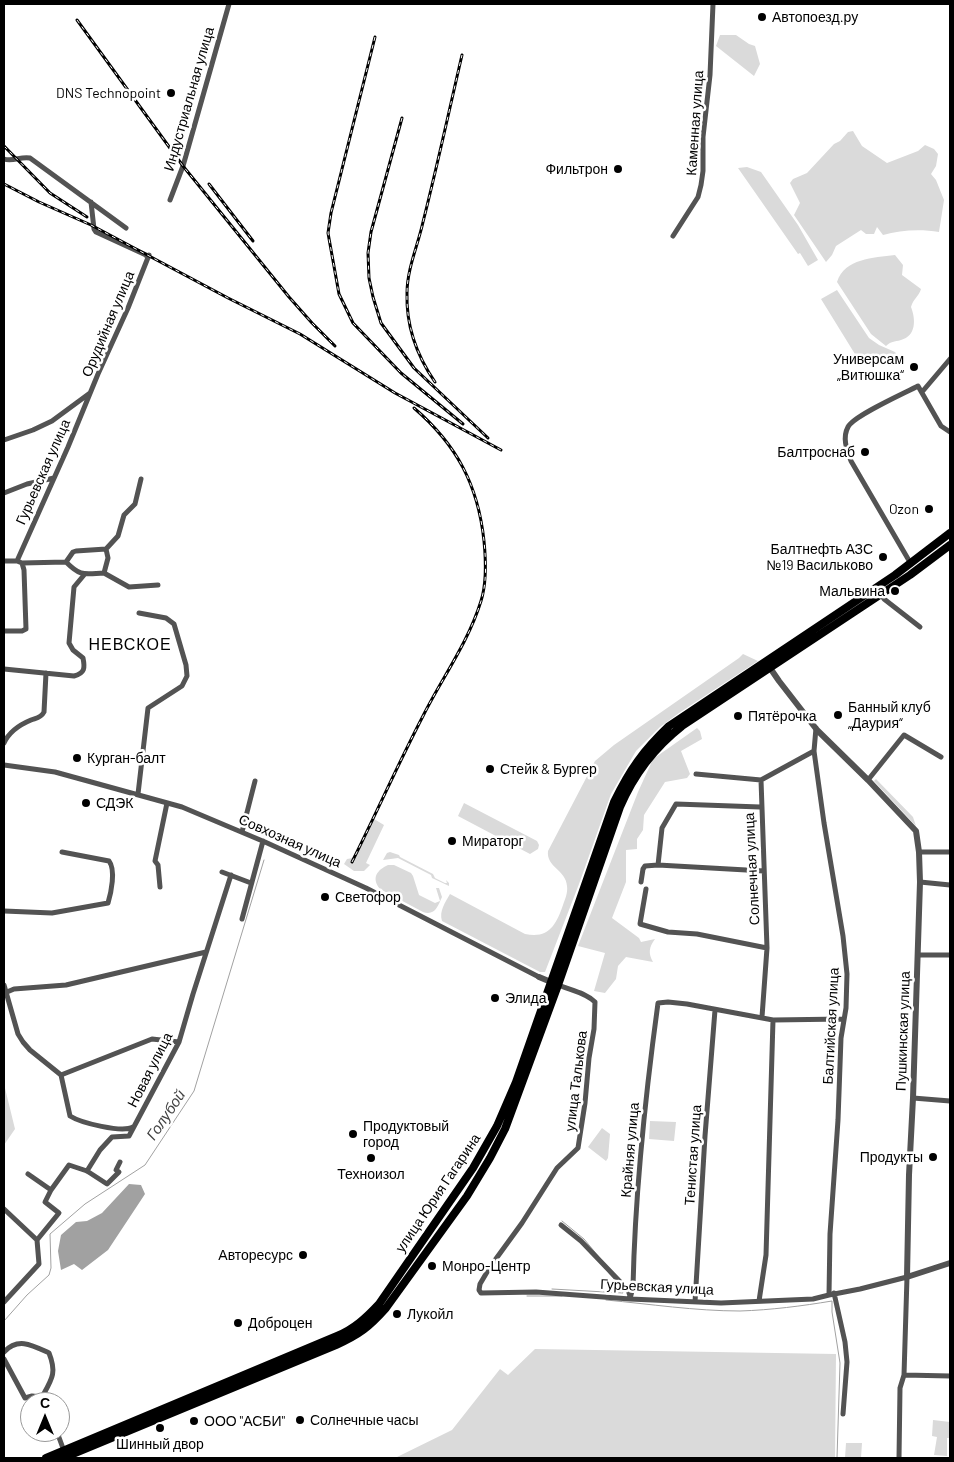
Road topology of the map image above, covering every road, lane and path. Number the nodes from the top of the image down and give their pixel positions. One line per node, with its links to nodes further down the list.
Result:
1 (229, 4): 4 (street, Индустриальная улица)
2 (712, 4): 7 (street, Каменная улица)
3 (4, 160): 5 (street)
4 (170, 200)
5 (91, 202): 6 (street); 9 (street, Орудийная улица)
6 (126, 228)
7 (673, 236)
8 (950, 359): 10 (street)
9 (91, 392): 12 (street, Орудийная улица); 13 (street, Гурьевская улица)
10 (922, 392): 11 (street); 22 (street)
11 (950, 432)
12 (4, 440)
13 (54, 478): 15 (street); 20 (street, Гурьевская улица)
14 (141, 479): 18 (street)
15 (4, 493)
16 (950, 533): 22 (main road)
17 (950, 545): 23 (main road)
18 (106, 550): 21 (street); 24 (street)
19 (4, 561): 20 (street)
20 (19, 562): 21 (street); 31 (street)
21 (66, 562): 25 (street)
22 (911, 564): 23 (main road); 26 (main road); 32 (main road)
23 (923, 566): 26 (main road)
24 (104, 573): 25 (street); 27 (street)
25 (84, 575): 34 (street)
26 (910, 575): 28 (main road)
27 (158, 585)
28 (881, 594): 30 (street); 32 (main road)
29 (139, 613): 44 (street)
30 (920, 627)
31 (4, 631)
32 (768, 665): 35 (street, Пушкинская улица); 69 (main road, улица Юрия Гагарина)
33 (4, 669): 34 (street)
34 (46, 673): 36 (street)
35 (816, 728): 37 (street, Балтийская улица); 42 (street, Пушкинская улица)
36 (4, 743)
37 (814, 751): 41 (street); 74 (street, Балтийская улица)
38 (941, 757): 42 (street)
39 (4, 764): 44 (street, Совхозная улица)
40 (696, 774): 41 (street)
41 (760, 780): 46 (street, Солнечная улица)
42 (868, 780): 50 (street, Пушкинская улица)
43 (255, 781): 47 (street)
44 (138, 794): 45 (street, Совхозная улица)
45 (168, 803): 47 (street, Совхозная улица); 60 (street)
46 (760, 807): 52 (street); 53 (street, Солнечная улица)
47 (242, 832): 48 (street, Совхозная улица)
48 (263, 841): 58 (street); 68 (street, Совхозная улица)
49 (62, 852): 62 (street)
50 (919, 852): 51 (street); 57 (street, Пушкинская улица)
51 (950, 852)
52 (658, 865): 53 (street); 56 (street)
53 (764, 871): 64 (street, Солнечная улица)
54 (222, 872): 55 (street)
55 (231, 875): 58 (street); 65 (street, Новая улица)
56 (641, 882)
57 (920, 882): 59 (street); 66 (street, Пушкинская улица)
58 (251, 883): 63 (street)
59 (950, 885)
60 (160, 888)
61 (646, 889): 64 (street)
62 (4, 911)
63 (242, 919)
64 (767, 948): 73 (street, Солнечная улица)
65 (206, 952): 71 (street); 76 (street, Новая улица)
66 (918, 954): 67 (street); 78 (street, Пушкинская улица)
67 (950, 955)
68 (539, 977): 69 (street, Совхозная улица)
69 (555, 984): 90 (street, улица Талькова); 104 (main road, улица Юрия Гагарина)
70 (4, 985): 71 (street)
71 (6, 992): 77 (street)
72 (716, 1010): 73 (street); 92 (street, Крайняя улица); 95 (street, Тенистая улица)
73 (762, 1017): 75 (street)
74 (844, 1019): 75 (street); 91 (street, Балтийская улица)
75 (774, 1020): 93 (street)
76 (179, 1042): 77 (street); 80 (street, Новая улица)
77 (61, 1075): 80 (street)
78 (913, 1098): 79 (street); 89 (street, Пушкинская улица)
79 (950, 1101)
80 (134, 1126): 82 (street)
81 (120, 1162): 82 (street)
82 (87, 1171): 84 (street)
83 (28, 1174): 84 (street)
84 (51, 1190): 87 (street)
85 (4, 1209): 87 (street)
86 (561, 1225): 92 (street)
87 (37, 1240): 94 (street)
88 (950, 1262): 89 (street, Гурьевская улица)
89 (907, 1276): 91 (street, Гурьевская улица); 98 (street, Пушкинская улица)
90 (486, 1294): 92 (street, Гурьевская улица)
91 (830, 1295): 93 (street, Гурьевская улица); 102 (street, Балтийская улица)
92 (630, 1299): 95 (street, Гурьевская улица)
93 (759, 1301): 95 (street, Гурьевская улица)
94 (4, 1302)
95 (695, 1302)
96 (4, 1352): 101 (street)
97 (4, 1359): 100 (street)
98 (904, 1375): 99 (street); 106 (street, Пушкинская улица)
99 (950, 1376)
100 (23, 1392)
101 (46, 1392)
102 (844, 1414)
103 (60, 1442): 104 (street)
104 (64, 1454): 105 (main road, улица Юрия Гагарина)
105 (46, 1458)
106 (899, 1458)

